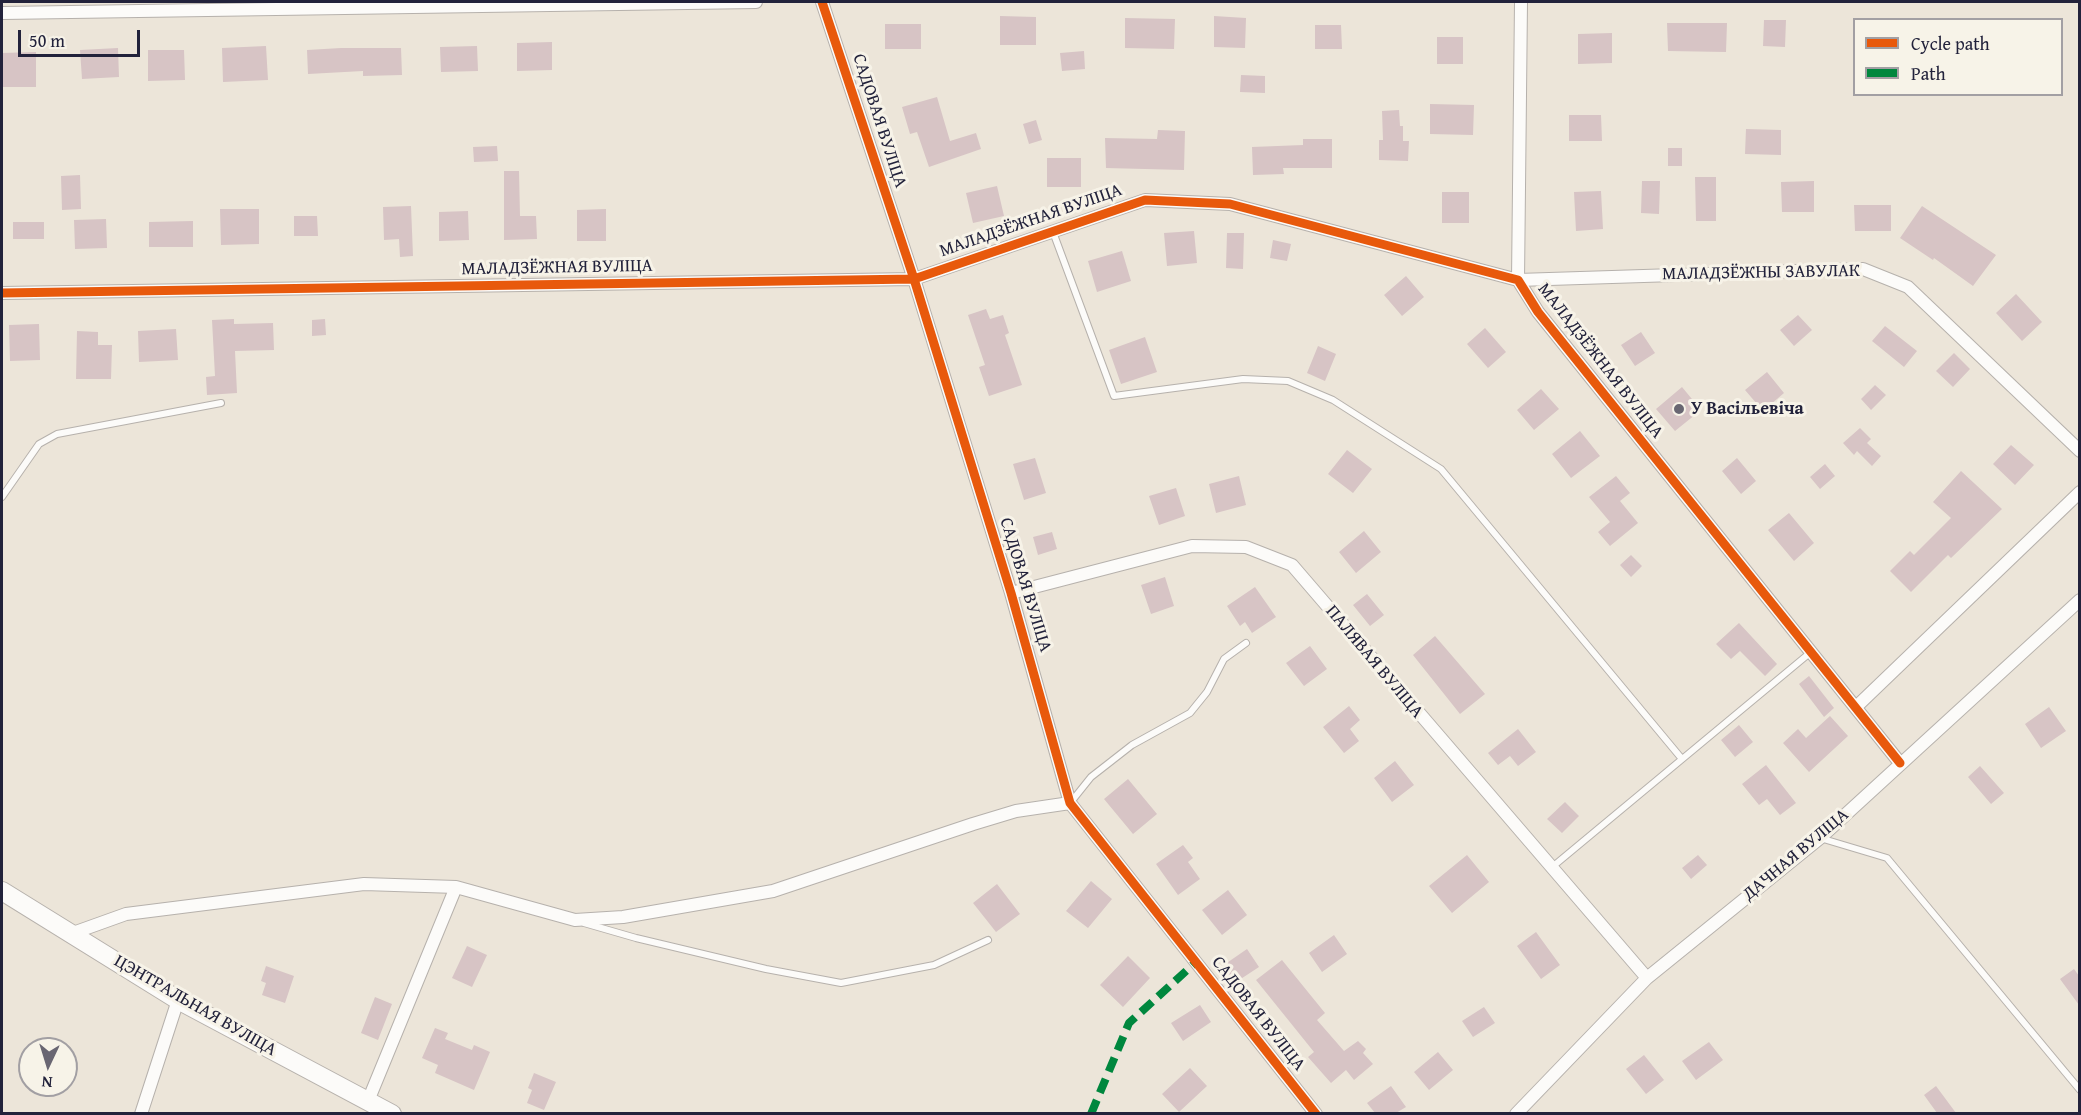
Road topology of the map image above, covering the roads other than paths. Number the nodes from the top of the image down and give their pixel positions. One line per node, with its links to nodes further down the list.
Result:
1 (756, 2): 4 (street)
2 (822, 2): 6 (street, САДОВАЯ ВУЛІЦА)
3 (1521, 2): 7 (street)
4 (2, 13)
5 (1053, 232): 6 (street, МАЛАДЗЁЖНАЯ ВУЛІЦА); 7 (street, МАЛАДЗЁЖНАЯ ВУЛІЦА); 18 (lane)
6 (914, 279): 8 (street, МАЛАДЗЁЖНАЯ ВУЛІЦА); 13 (street, САДОВАЯ ВУЛІЦА)
7 (1518, 280): 10 (street, МАЛАДЗЁЖНЫ ЗАВУЛАК); 16 (street, МАЛАДЗЁЖНАЯ ВУЛІЦА)
8 (2, 293)
9 (221, 403): 12 (lane)
10 (2079, 451)
11 (2079, 492): 17 (street)
12 (2, 497)
13 (1011, 593): 20 (street, САДОВАЯ ВУЛІЦА); 22 (street, ПАЛЯВАЯ ВУЛІЦА)
14 (2079, 600): 19 (street, ДАЧНАЯ ВУЛІЦА)
15 (1246, 643): 20 (lane)
16 (1811, 652): 17 (street, МАЛАДЗЁЖНАЯ ВУЛІЦА); 18 (lane)
17 (1856, 707): 19 (street, МАЛАДЗЁЖНАЯ ВУЛІЦА)
18 (1682, 759): 22 (lane)
19 (1900, 763): 21 (street, ДАЧНАЯ ВУЛІЦА)
20 (1070, 802): 25 (street); 34 (street, САДОВАЯ ВУЛІЦА)
21 (1820, 838): 28 (street, ДАЧНАЯ ВУЛІЦА); 30 (lane)
22 (1550, 869): 28 (street, ПАЛЯВАЯ ВУЛІЦА)
23 (456, 886): 25 (street); 26 (street); 31 (street)
24 (2, 891): 26 (street, ЦЭНТРАЛЬНАЯ ВУЛІЦА)
25 (575, 920): 27 (lane)
26 (73, 933): 29 (street, ЦЭНТРАЛЬНАЯ ВУЛІЦА)
27 (988, 940)
28 (1647, 978): 35 (street, ДАЧНАЯ ВУЛІЦА)
29 (178, 1000): 31 (street, ЦЭНТРАЛЬНАЯ ВУЛІЦА); 32 (street)
30 (2079, 1090)
31 (368, 1101): 33 (street, ЦЭНТРАЛЬНАЯ ВУЛІЦА)
32 (141, 1113)
33 (392, 1113)
34 (1316, 1113)
35 (1516, 1113)

